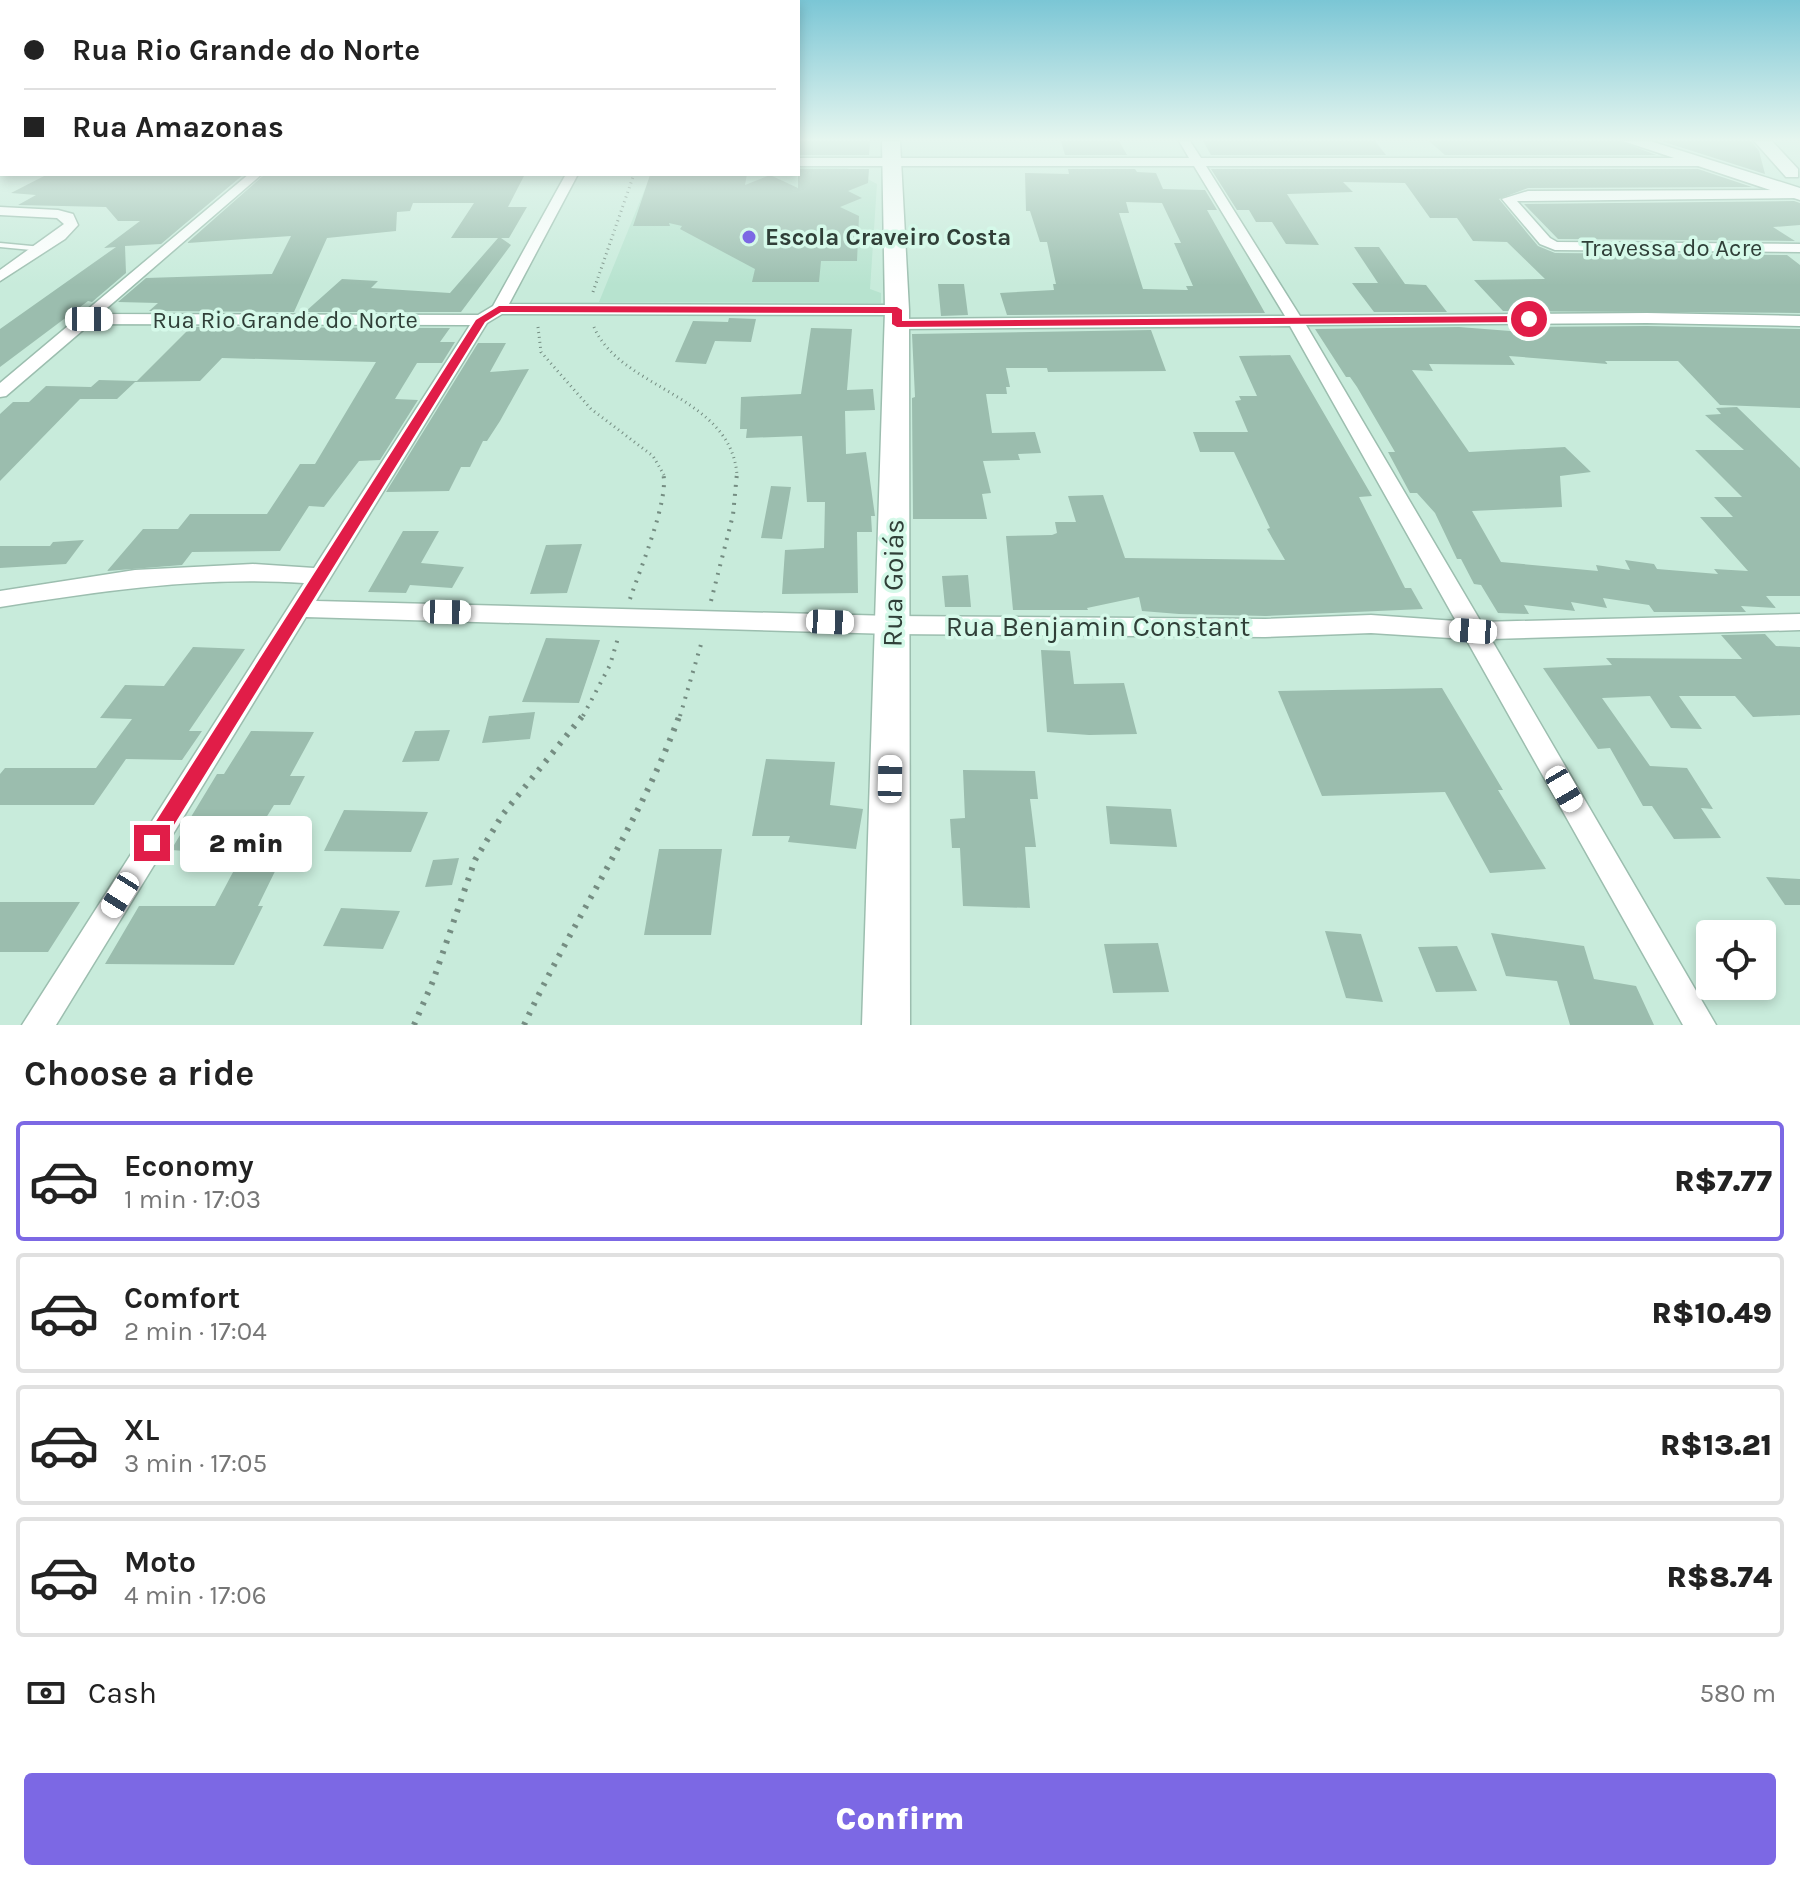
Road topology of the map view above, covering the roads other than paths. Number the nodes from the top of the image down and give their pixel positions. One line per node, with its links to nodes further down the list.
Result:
1 (239, 189): 13 (street)
2 (563, 189): 11 (street)
3 (892, 189): 12 (street, Rua Goiás)
4 (1214, 189): 14 (street)
5 (1800, 194): 8 (street, Travessa do Acre)
6 (0, 211): 9 (street)
7 (0, 245): 9 (lane)
8 (1800, 248)
9 (42, 249): 10 (street)
10 (0, 277)
11 (490, 314): 12 (street, Rua Rio Grande do Norte); 13 (street, Rua Rio Grande do Norte); 17 (street)
12 (897, 317): 14 (street, Rua Rio Grande do Norte); 21 (street, Rua Goiás)
13 (89, 319): 16 (street)
14 (1293, 321): 15 (street, Rua Rio Grande do Norte); 22 (street)
15 (1800, 321)
16 (0, 392)
17 (318, 576): 18 (street); 19 (street)
18 (0, 599)
19 (299, 609): 21 (street, Rua Benjamin Constant); 23 (street)
20 (1800, 622): 22 (street, Rua Benjamin Constant)
21 (892, 625): 22 (street, Rua Benjamin Constant); 24 (street, Rua Goiás)
22 (1473, 631): 25 (street)
23 (38, 1025)
24 (886, 1025)
25 (1700, 1025)

